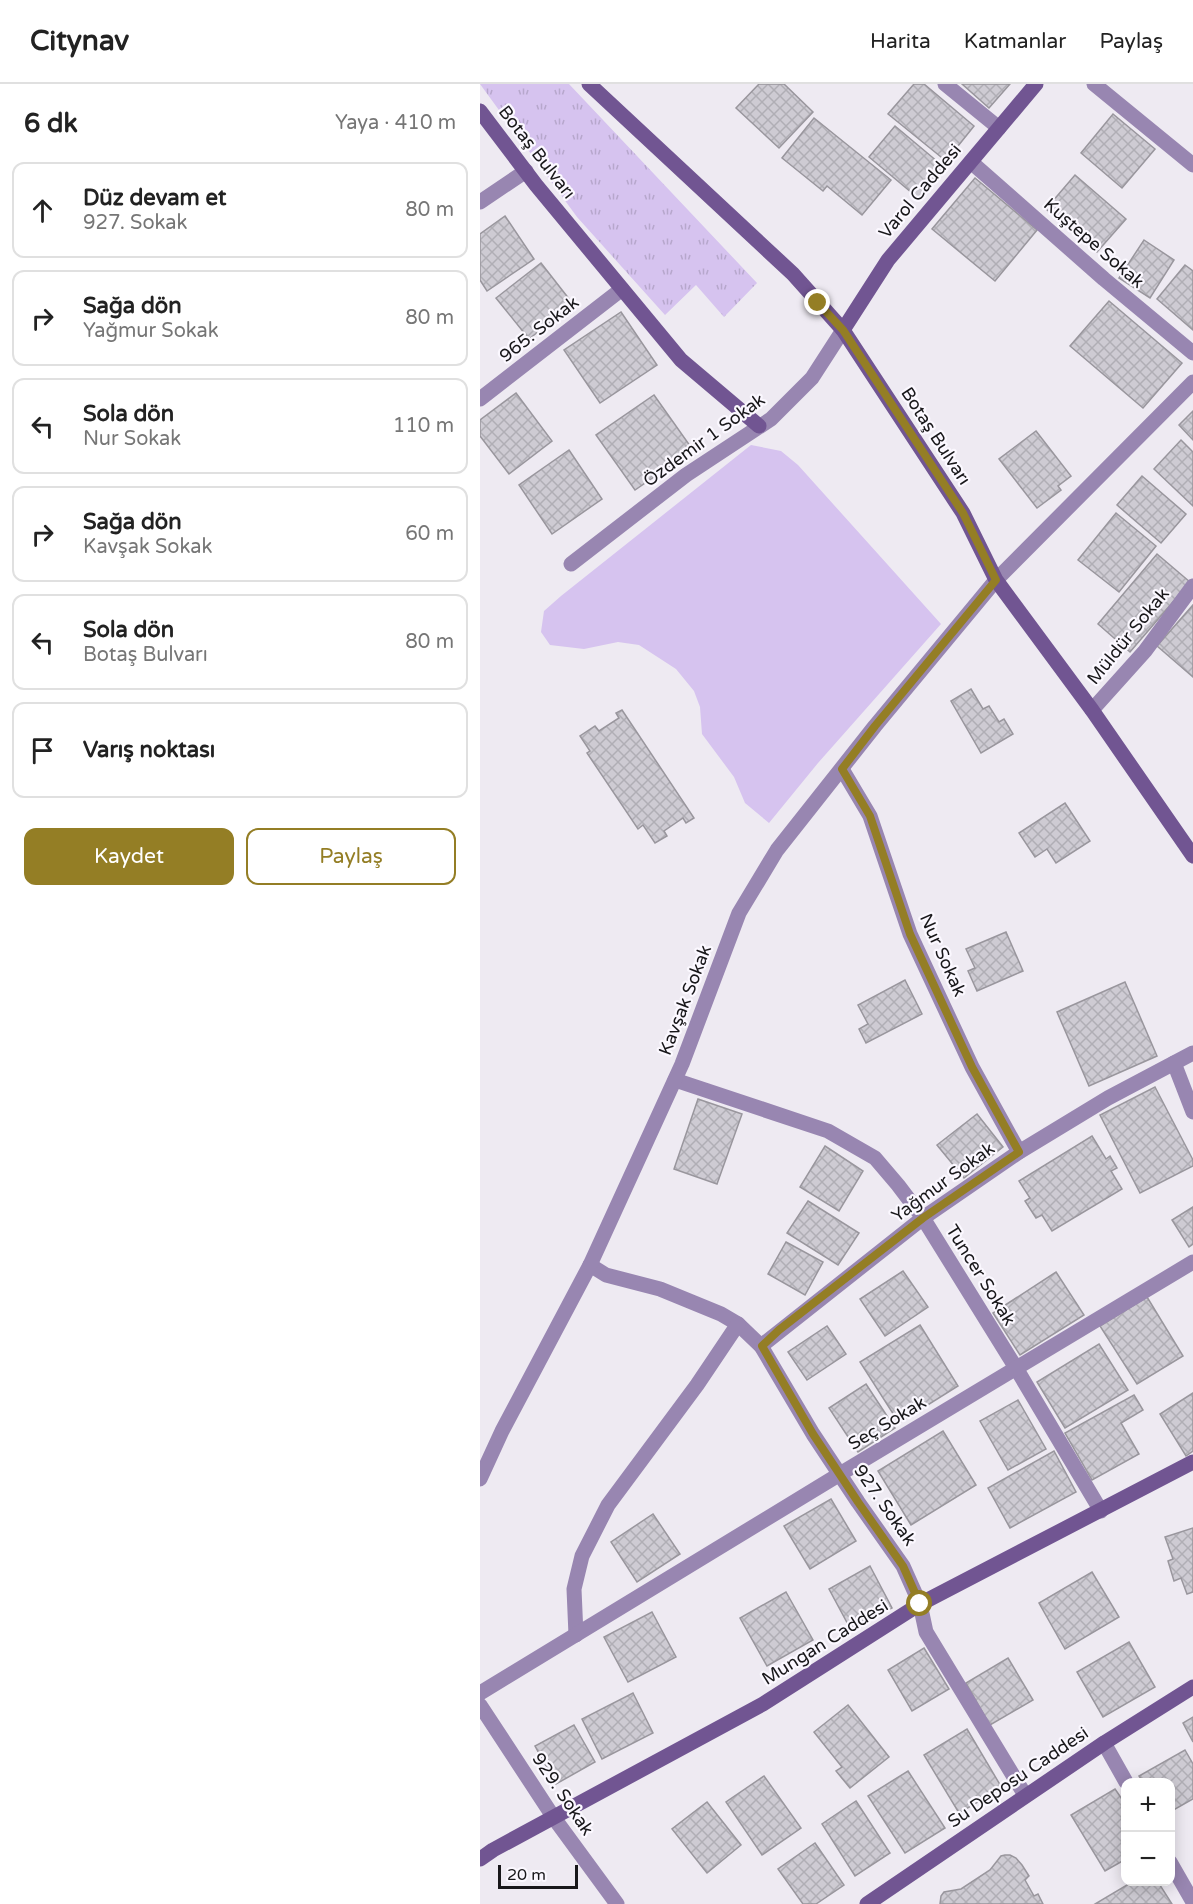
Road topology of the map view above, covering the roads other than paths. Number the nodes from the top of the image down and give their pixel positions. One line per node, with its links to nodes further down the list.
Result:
1 (589, 84): 12 (street, Botaş Bulvarı)
2 (945, 84): 6 (street)
3 (1036, 84): 6 (street, Varol Caddesi)
4 (1094, 84): 8 (street)
5 (480, 111): 9 (street, Botaş Bulvarı)
6 (999, 128): 7 (street, Varol Caddesi)
7 (971, 162): 12 (street, Varol Caddesi); 13 (street, Kuştepe Sokak)
8 (1193, 165)
9 (526, 171): 10 (street); 11 (street, Botaş Bulvarı)
10 (480, 202)
11 (622, 290): 15 (street, 965. Sokak); 16 (street, Botaş Bulvarı)
12 (843, 330): 16 (street, Özdemir 1 Sokak); 18 (street, Botaş Bulvarı)
13 (1193, 353)
14 (1193, 382): 18 (street, Kavşak Sokak)
15 (480, 399)
16 (759, 426): 17 (street, Özdemir 1 Sokak)
17 (572, 564)
18 (996, 580): 20 (street, Botaş Bulvarı); 21 (street, Kavşak Sokak)
19 (1193, 586): 20 (street, Müldür Sokak)
20 (1092, 710): 22 (street, Botaş Bulvarı)
21 (842, 769): 25 (street, Kavşak Sokak); 27 (street, Nur Sokak)
22 (1193, 856)
23 (1193, 1053): 24 (street, Yağmur Sokak)
24 (1174, 1063): 26 (street); 27 (street, Yağmur Sokak)
25 (675, 1080): 28 (street, Tuncer Sokak); 30 (street, Kavşak Sokak)
26 (1193, 1112)
27 (1019, 1152): 28 (street, Yağmur Sokak)
28 (923, 1218): 32 (street, Yağmur Sokak); 33 (street, Tuncer Sokak)
29 (1193, 1262): 33 (street, Seç Sokak)
30 (590, 1264): 31 (street, 927. Sokak); 36 (street, Kavşak Sokak)
31 (738, 1324): 32 (street, 927. Sokak); 39 (street)
32 (762, 1346): 35 (street, 927. Sokak)
33 (1016, 1368): 35 (street, Seç Sokak); 37 (street, Tuncer Sokak)
34 (1193, 1462): 37 (street, Mungan Caddesi)
35 (840, 1474): 38 (street, 927. Sokak); 39 (street, Seç Sokak)
36 (480, 1479)
37 (1101, 1511): 38 (street, Mungan Caddesi)
38 (920, 1604): 45 (street, 927. Sokak); 46 (street, Mungan Caddesi)
39 (576, 1635): 41 (street, Seç Sokak)
40 (1193, 1687): 43 (street, Su Deposu Caddesi)
41 (480, 1693)
42 (480, 1705): 46 (street, 929. Sokak)
43 (1104, 1743): 44 (street); 45 (street, Su Deposu Caddesi)
44 (1124, 1778)
45 (1025, 1795): 51 (street, Su Deposu Caddesi)
46 (554, 1818): 47 (street, Mungan Caddesi); 50 (street, 929. Sokak)
47 (480, 1859)
48 (1175, 1871): 49 (street)
49 (1193, 1902)
50 (618, 1904)
51 (867, 1904)

